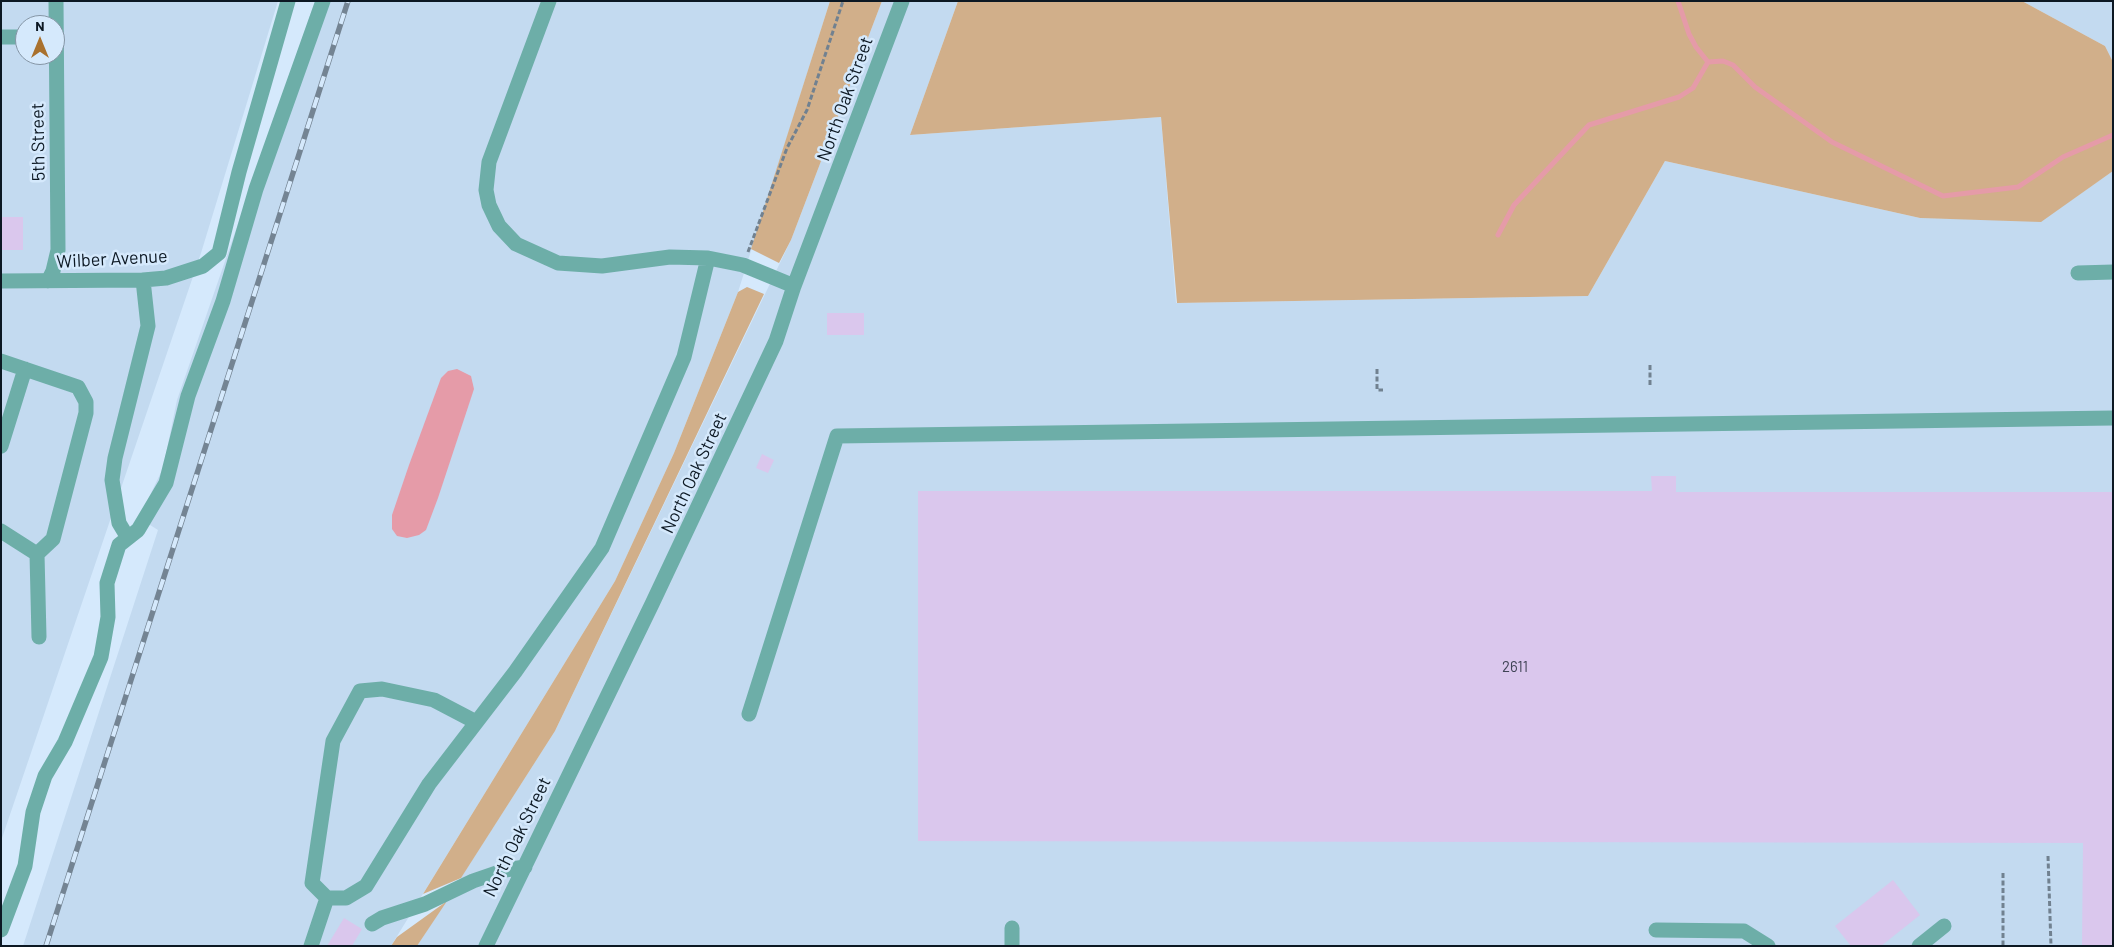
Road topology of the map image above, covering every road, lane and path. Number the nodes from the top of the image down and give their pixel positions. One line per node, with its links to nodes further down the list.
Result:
1 (56, 1): 7 (street, 5th Street)
2 (288, 1): 16 (street, Wilber Avenue)
3 (323, 1): 28 (street)
4 (550, 1): 11 (street)
5 (843, 1): 12 (path)
6 (902, 1): 18 (street, North Oak Street)
7 (56, 15)
8 (1, 37): 9 (street)
9 (15, 37)
10 (55, 65): 15 (street, 5th Street)
11 (708, 258): 12 (street); 32 (street)
12 (743, 264): 18 (street)
13 (2113, 272): 14 (street)
14 (2078, 273)
15 (48, 280): 16 (street, Wilber Avenue); 17 (street, Wilber Avenue)
16 (143, 280): 28 (street)
17 (1, 281)
18 (794, 286): 34 (street, North Oak Street)
19 (1, 361): 21 (street)
20 (1650, 364): 23 (path)
21 (25, 369): 26 (street); 29 (street)
22 (1377, 369): 24 (path)
23 (1650, 387)
24 (1383, 390)
25 (2113, 418): 31 (street)
26 (1, 446)
27 (1, 531): 29 (street)
28 (128, 538): 40 (street)
29 (37, 554): 30 (street)
30 (39, 637)
31 (749, 714)
32 (476, 722): 36 (street); 36 (street)
33 (2048, 856): 48 (path)
34 (524, 867): 37 (street); 43 (street, North Oak Street)
35 (2003, 874): 47 (path)
36 (327, 898): 42 (street)
37 (372, 924)
38 (1944, 926): 46 (street)
39 (1012, 928): 44 (street)
40 (1, 930)
41 (1656, 930): 45 (street)
42 (311, 946)
43 (486, 946)
44 (1012, 946)
45 (1768, 946)
46 (1919, 946)
47 (2003, 946)
48 (2051, 946)

